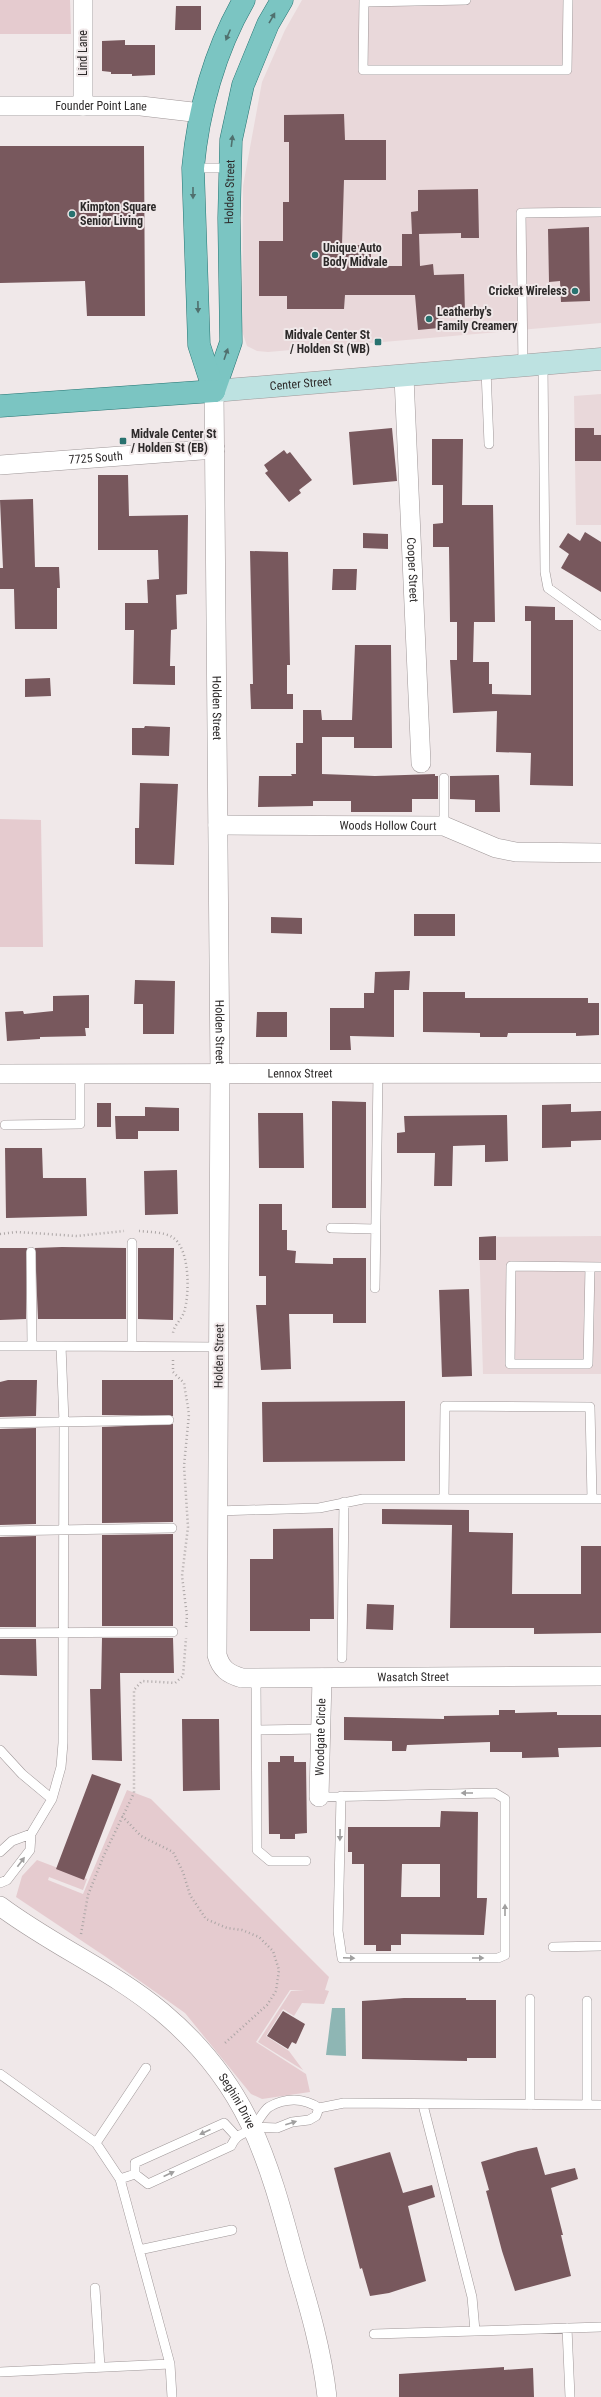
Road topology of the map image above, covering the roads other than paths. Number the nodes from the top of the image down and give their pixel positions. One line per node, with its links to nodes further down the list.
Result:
1 (83, 0): 8 (street, Lind Lane)
2 (244, 0): 9 (main road, Holden Street, one-way to 9)
3 (282, 0): 11 (main road, Holden Street, one-way to 3)
4 (466, 0): 6 (lane)
5 (568, 0): 6 (lane)
6 (365, 1)
7 (0, 106): 8 (street, Founder Point Lane)
8 (83, 106): 9 (street, Founder Point Lane)
9 (201, 113): 10 (main road, Holden Street)
10 (192, 168): 11 (lane); 17 (main road, Holden Street, one-way to 17)
11 (229, 168): 17 (main road, Holden Street, one-way to 11)
12 (601, 212): 14 (lane)
13 (601, 359): 14 (main road, Center Street)
14 (533, 365): 15 (main road, Center Street); 22 (lane)
15 (486, 370): 16 (main road, Center Street); 19 (lane)
16 (404, 377): 17 (main road, Center Street); 23 (street, Cooper Street)
17 (214, 391): 18 (main road, Center Street); 20 (street, Holden Street)
18 (0, 406)
19 (489, 444)
20 (215, 449): 21 (street, 7725 South); 25 (street, Holden Street)
21 (0, 465)
22 (601, 626)
23 (421, 763)
24 (444, 778): 26 (lane)
25 (218, 826): 26 (street, Woods Hollow Court); 29 (street, Holden Street)
26 (444, 826): 27 (street, Woods Hollow Court)
27 (601, 853)
28 (601, 1072): 30 (street, Lennox Street)
29 (220, 1073): 30 (street, Lennox Street); 32 (street, Lennox Street); 45 (street, Holden Street)
30 (378, 1073): 35 (lane)
31 (0, 1074): 32 (street, Lennox Street)
32 (80, 1074): 33 (lane)
33 (5, 1124)
34 (331, 1228): 35 (lane)
35 (376, 1229): 40 (lane)
36 (132, 1243): 44 (lane)
37 (31, 1252): 42 (lane)
38 (590, 1267): 38 (lane); 39 (lane)
39 (601, 1267)
40 (375, 1288)
41 (0, 1346): 42 (lane)
42 (32, 1346): 43 (lane)
43 (61, 1346): 44 (lane); 47 (lane)
44 (132, 1346): 45 (lane)
45 (219, 1347): 52 (street, Holden Street)
46 (169, 1420): 47 (lane)
47 (64, 1422): 48 (lane); 55 (lane)
48 (0, 1423)
49 (444, 1499): 50 (lane); 50 (lane); 51 (lane)
50 (597, 1499)
51 (344, 1502): 52 (lane); 59 (lane)
52 (217, 1511): 60 (street, Holden Street)
53 (172, 1528): 55 (lane)
54 (0, 1531): 55 (lane)
55 (64, 1531): 58 (lane)
56 (173, 1632): 58 (lane)
57 (0, 1633): 58 (lane)
58 (63, 1633): 69 (lane)
59 (342, 1658)
60 (226, 1672): 62 (street, Wasatch Street)
61 (601, 1676): 63 (street, Wasatch Street)
62 (256, 1678): 63 (street, Wasatch Street); 65 (lane)
63 (322, 1678): 64 (street, Woodgate Circle)
64 (320, 1729): 65 (lane); 68 (street, Woodgate Circle)
65 (258, 1730): 72 (lane)
66 (0, 1750): 69 (lane)
67 (341, 1796): 67 (lane, one-way to 67); 68 (lane)
68 (319, 1797)
69 (52, 1800): 70 (lane)
70 (31, 1834): 71 (lane); 73 (lane, one-way to 70)
71 (0, 1852)
72 (306, 1861)
73 (0, 1883)
74 (0, 1906): 86 (street, Seghini Drive)
75 (601, 1946): 76 (lane)
76 (553, 1947)
77 (530, 2000): 82 (lane)
78 (587, 2001): 83 (lane)
79 (146, 2068): 88 (lane)
80 (0, 2074): 88 (lane)
81 (423, 2105): 82 (lane); 85 (lane); 96 (lane)
82 (530, 2105): 83 (lane)
83 (587, 2105): 84 (lane)
84 (601, 2105)
85 (319, 2108): 86 (lane, one-way to 85); 86 (lane)
86 (253, 2128): 87 (lane); 102 (street, Seghini Drive)
87 (236, 2136): 89 (lane, one-way to 87); 89 (lane, one-way to 89)
88 (96, 2142): 90 (lane)
89 (135, 2174): 90 (lane)
90 (120, 2179): 92 (lane)
91 (232, 2230): 92 (lane)
92 (139, 2250): 98 (lane)
93 (95, 2288): 99 (lane)
94 (601, 2327): 95 (lane)
95 (567, 2328): 96 (lane); 103 (lane)
96 (475, 2331): 97 (lane)
97 (374, 2334)
98 (170, 2364): 99 (lane); 101 (lane)
99 (100, 2367): 100 (lane)
100 (0, 2372)
101 (172, 2397)
102 (327, 2397)
103 (570, 2397)

